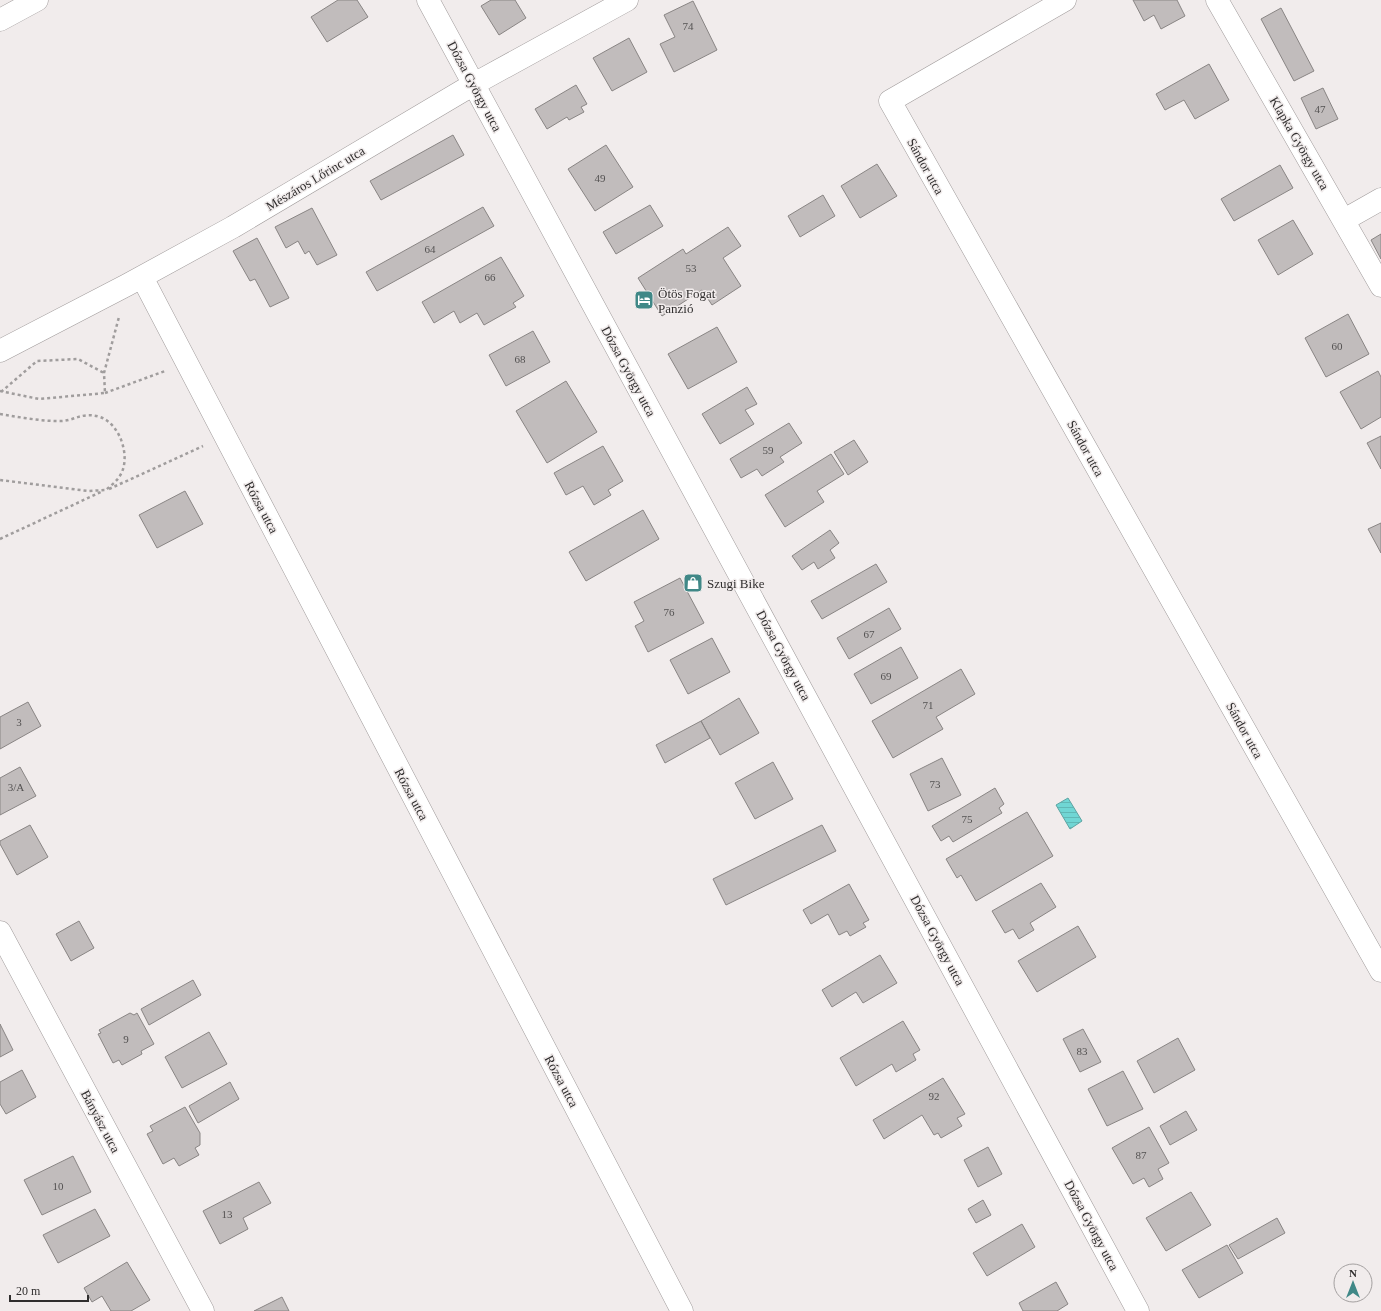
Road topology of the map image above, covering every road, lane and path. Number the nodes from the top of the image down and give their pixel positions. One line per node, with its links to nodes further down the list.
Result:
1 (37, 0): 6 (street)
2 (428, 0): 7 (street, Dózsa György utca)
3 (627, 0): 7 (street, Mészáros Lőrinc utca)
4 (1065, 0): 23 (street, Sándor utca)
5 (1217, 0): 9 (street, Klapka György utca)
6 (0, 20)
7 (474, 84): 10 (street, Mészáros Lőrinc utca); 26 (street, Dózsa György utca)
8 (1381, 199): 9 (street)
9 (1344, 220): 11 (street, Klapka György utca)
10 (135, 281): 12 (street, Mészáros Lőrinc utca); 13 (street, Rózsa utca); 14 (path)
11 (1381, 286)
12 (0, 351)
13 (187, 363): 16 (path); 18 (street, Rózsa utca)
14 (104, 373): 15 (path); 16 (path)
15 (0, 392): 16 (path)
16 (105, 393)
17 (0, 414): 20 (path)
18 (225, 435): 20 (path); 25 (street, Rózsa utca)
19 (0, 480): 20 (path)
20 (106, 490): 21 (path)
21 (0, 539)
22 (0, 932): 24 (street, Bányász utca)
23 (1381, 971)
24 (203, 1311)
25 (682, 1311)
26 (1138, 1311)

